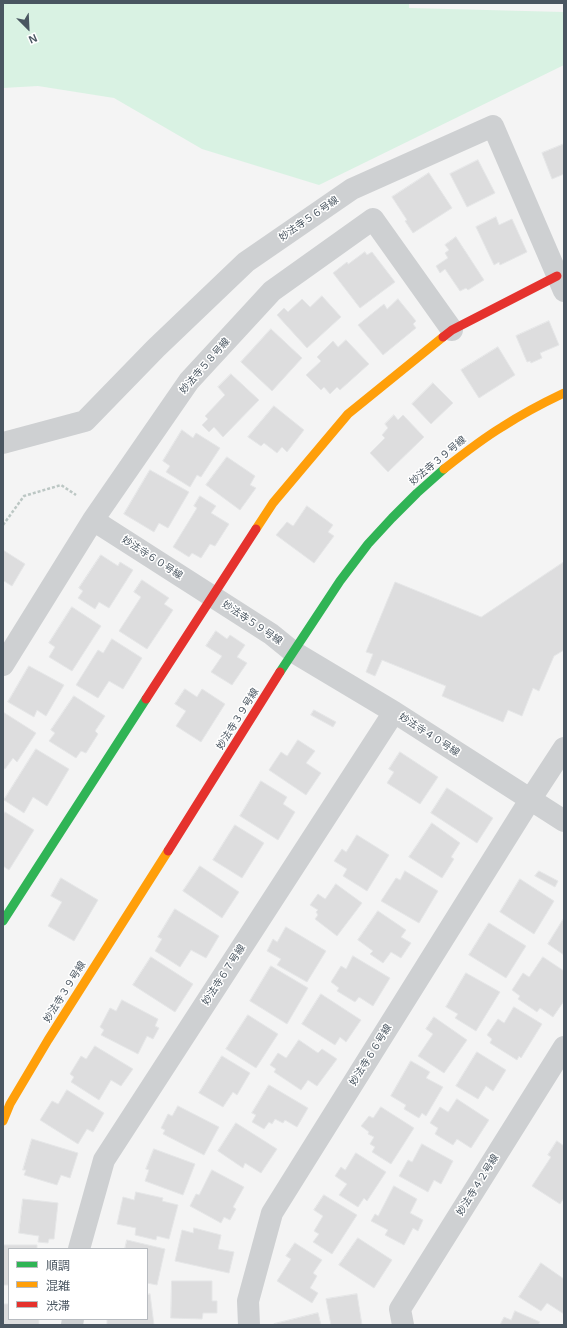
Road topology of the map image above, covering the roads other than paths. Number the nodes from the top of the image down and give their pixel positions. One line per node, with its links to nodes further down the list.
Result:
1 (560, 284): 2 (street); 4 (street, 妙法寺５６号線)
2 (452, 330): 5 (street, 妙法寺５８号線); 6 (street)
3 (564, 393): 7 (street, 妙法寺３９号線)
4 (3, 443)
5 (96, 516): 6 (street, 妙法寺６０号線); 8 (street, 妙法寺５８号線)
6 (212, 596): 7 (street, 妙法寺５９号線); 13 (street)
7 (292, 651): 9 (street, 妙法寺４０号線); 15 (street, 妙法寺３９号線)
8 (3, 665)
9 (394, 712): 11 (street, 妙法寺４０号線); 16 (street, 妙法寺６７号線)
10 (564, 748): 11 (street, 妙法寺６６号線)
11 (530, 800): 12 (street, 妙法寺４０号線); 17 (street, 妙法寺６６号線)
12 (564, 821)
13 (3, 921)
14 (564, 1047): 18 (street, 妙法寺４２号線)
15 (3, 1121)
16 (79, 1248)
17 (249, 1325)
18 (403, 1325)

